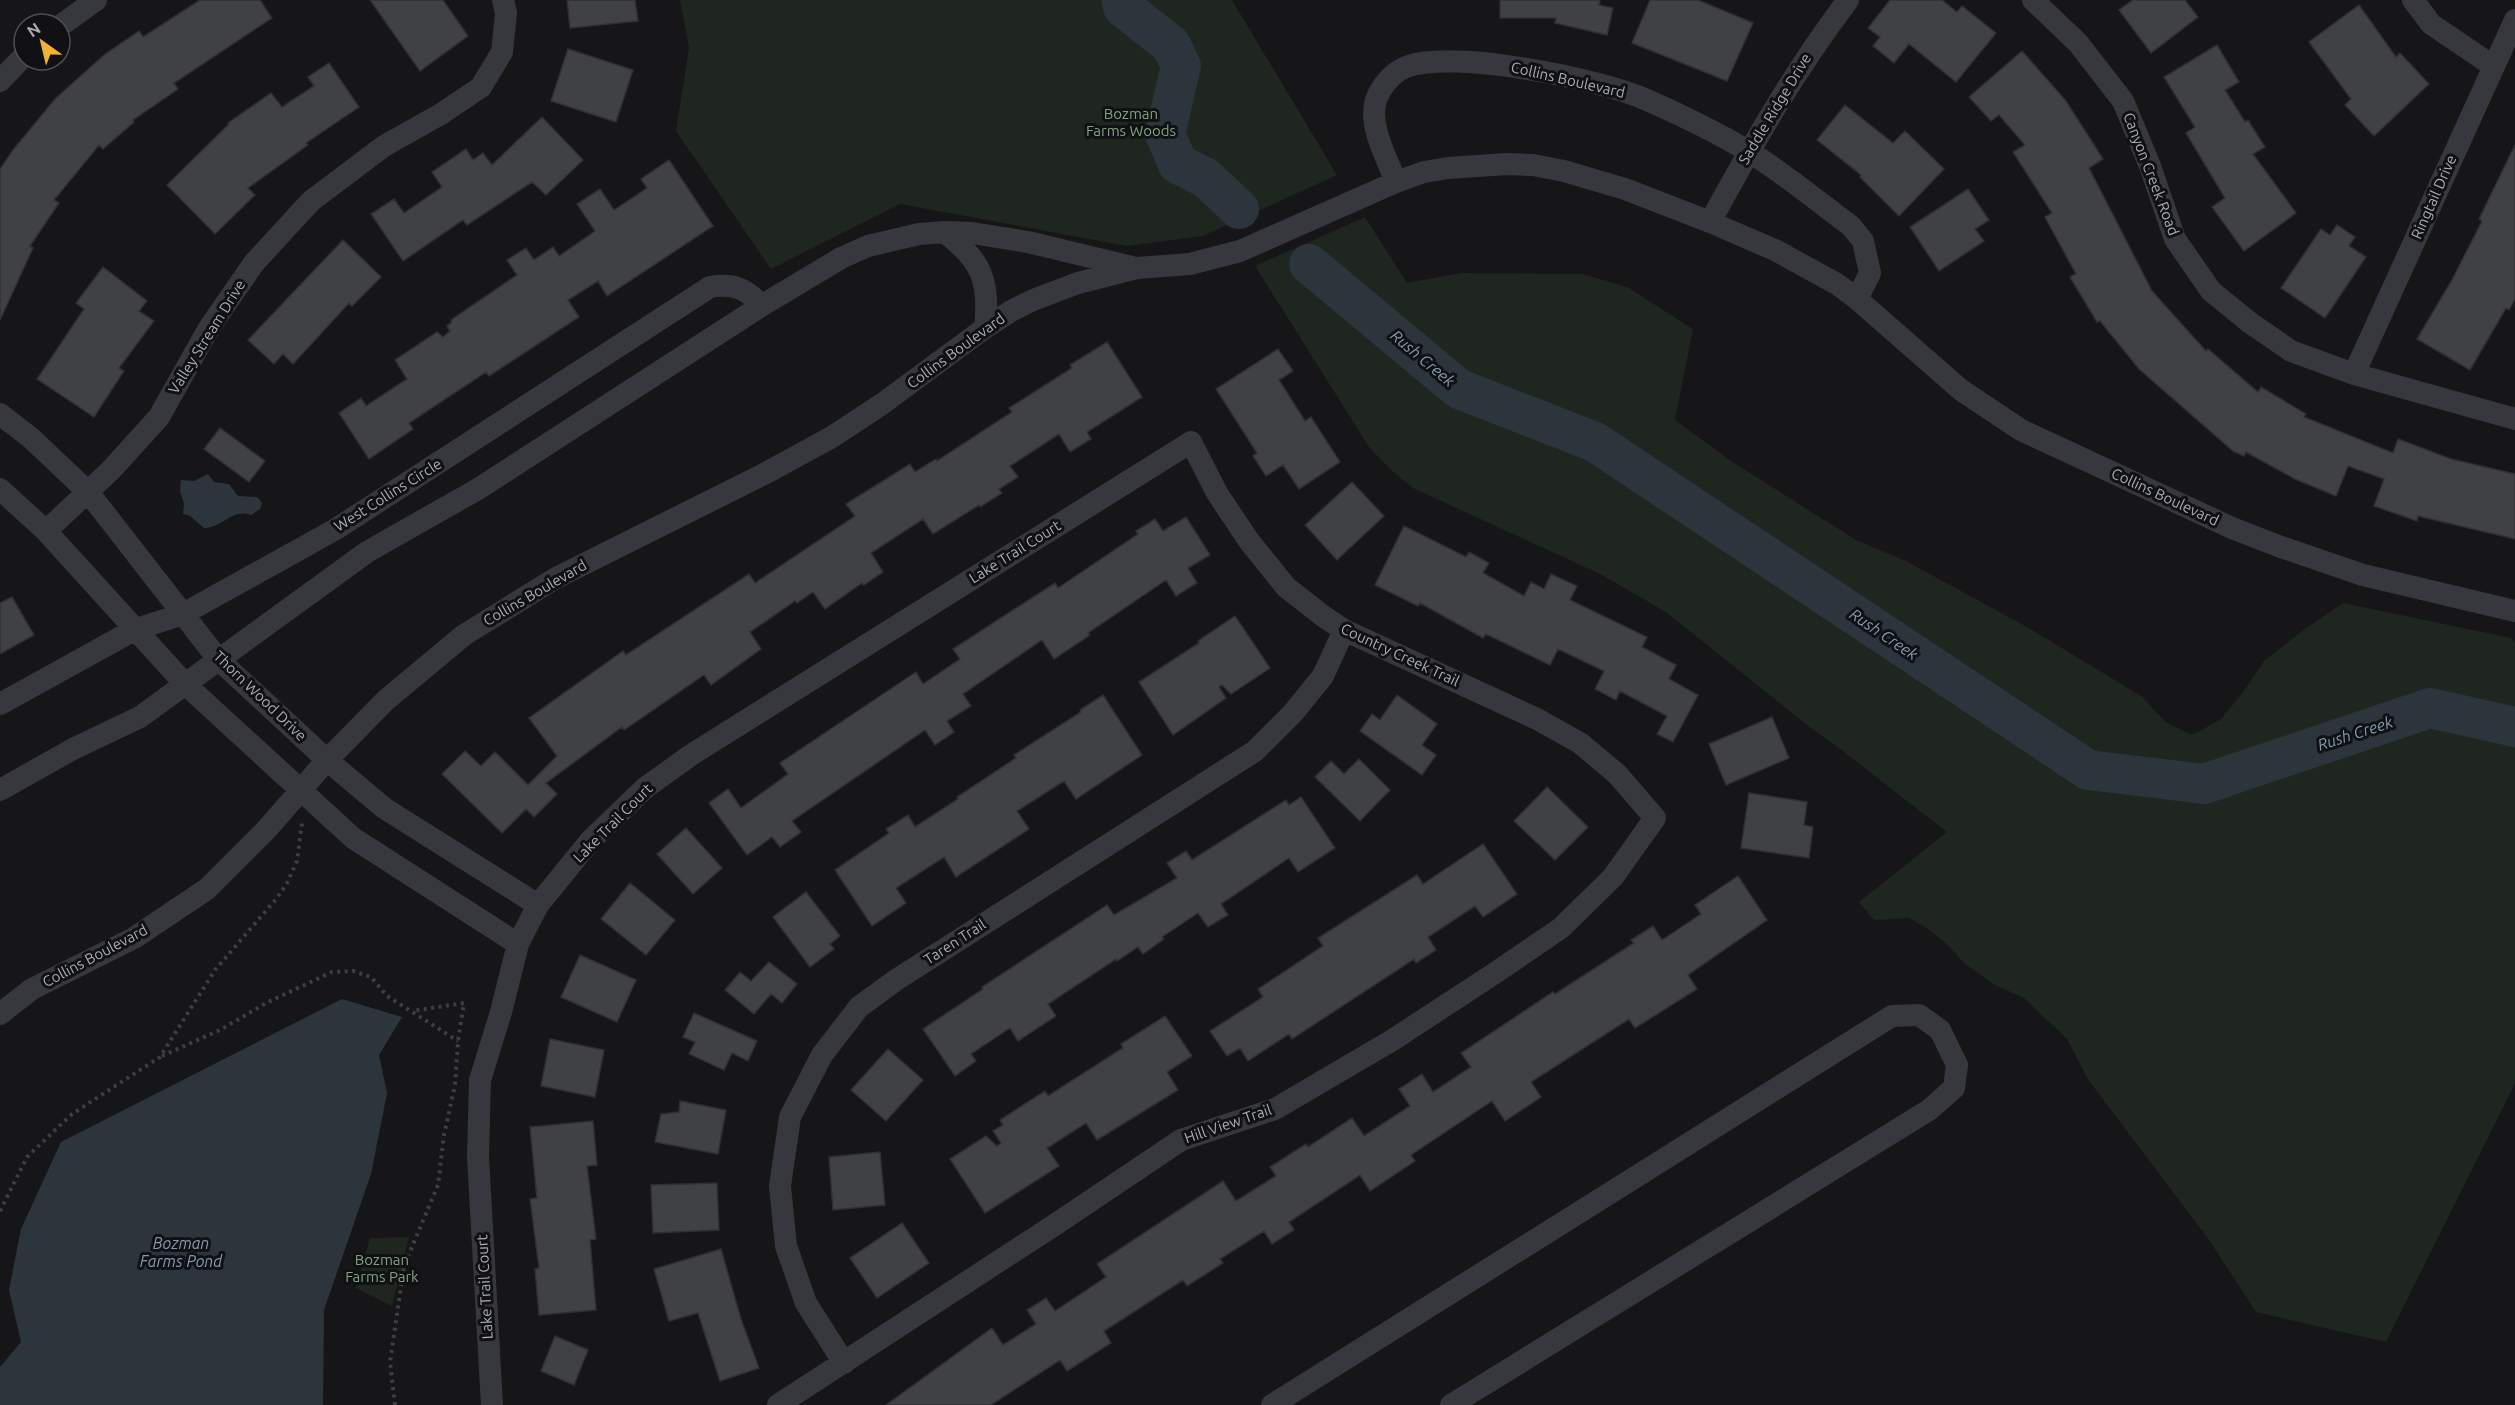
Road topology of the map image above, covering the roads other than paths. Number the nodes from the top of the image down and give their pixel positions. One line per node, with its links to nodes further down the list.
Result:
1 (96, 0): 6 (street)
2 (503, 0): 24 (street, Valley Stream Drive)
3 (1848, 0): 11 (street, Saddle Ridge Drive)
4 (2033, 0): 19 (street, Canyon Creek Road)
5 (2414, 0): 8 (street)
6 (72, 17)
7 (2515, 20): 8 (street, Ringtail Drive)
8 (2493, 66): 19 (street, Ringtail Drive)
9 (12, 68): 10 (street)
10 (0, 81)
11 (1748, 152): 12 (street, Collins Boulevard); 13 (street, Saddle Ridge Drive); 16 (street, Collins Boulevard)
12 (1396, 182): 13 (street, Collins Boulevard); 15 (street, Collins Boulevard)
13 (1710, 222): 16 (street, Collins Boulevard)
14 (944, 232): 15 (street, Collins Boulevard); 17 (street, Collins Boulevard); 18 (street)
15 (1137, 268): 18 (street, Collins Boulevard)
16 (1857, 299): 26 (street, Collins Boulevard)
17 (761, 306): 27 (street, West Collins Circle); 30 (street, Collins Boulevard)
18 (985, 328): 33 (street, Collins Boulevard)
19 (2354, 374): 21 (street, Canyon Creek Road)
20 (0, 414): 24 (street, Thorn Wood Drive)
21 (2515, 419)
22 (1191, 442): 29 (street, Country Creek Trail); 37 (street, Lake Trail Court)
23 (0, 489): 25 (street)
24 (88, 492): 25 (street, Valley Stream Drive); 27 (street, Thorn Wood Drive)
25 (46, 531): 28 (street)
26 (2515, 611)
27 (183, 614): 28 (street, West Collins Circle); 30 (street, Thorn Wood Drive)
28 (134, 630): 31 (street); 32 (street, West Collins Circle)
29 (1344, 630): 36 (street, Country Creek Trail); 40 (street, Taren Trail)
30 (218, 659): 31 (street, Collins Boulevard); 33 (street, Thorn Wood Drive)
31 (185, 684): 34 (street, Collins Boulevard); 35 (street)
32 (0, 704)
33 (327, 760): 35 (street, Collins Boulevard); 37 (street, Thorn Wood Drive)
34 (0, 790)
35 (301, 792): 38 (street); 39 (street, Collins Boulevard)
36 (1655, 818): 40 (street, Hill View Trail)
37 (538, 904): 38 (street, Lake Trail Court)
38 (518, 944): 41 (street, Lake Trail Court)
39 (0, 1014)
40 (844, 1363): 42 (street, Hill View Trail)
41 (492, 1405)
42 (778, 1405)
43 (1272, 1405): 44 (street)
44 (1451, 1405)

